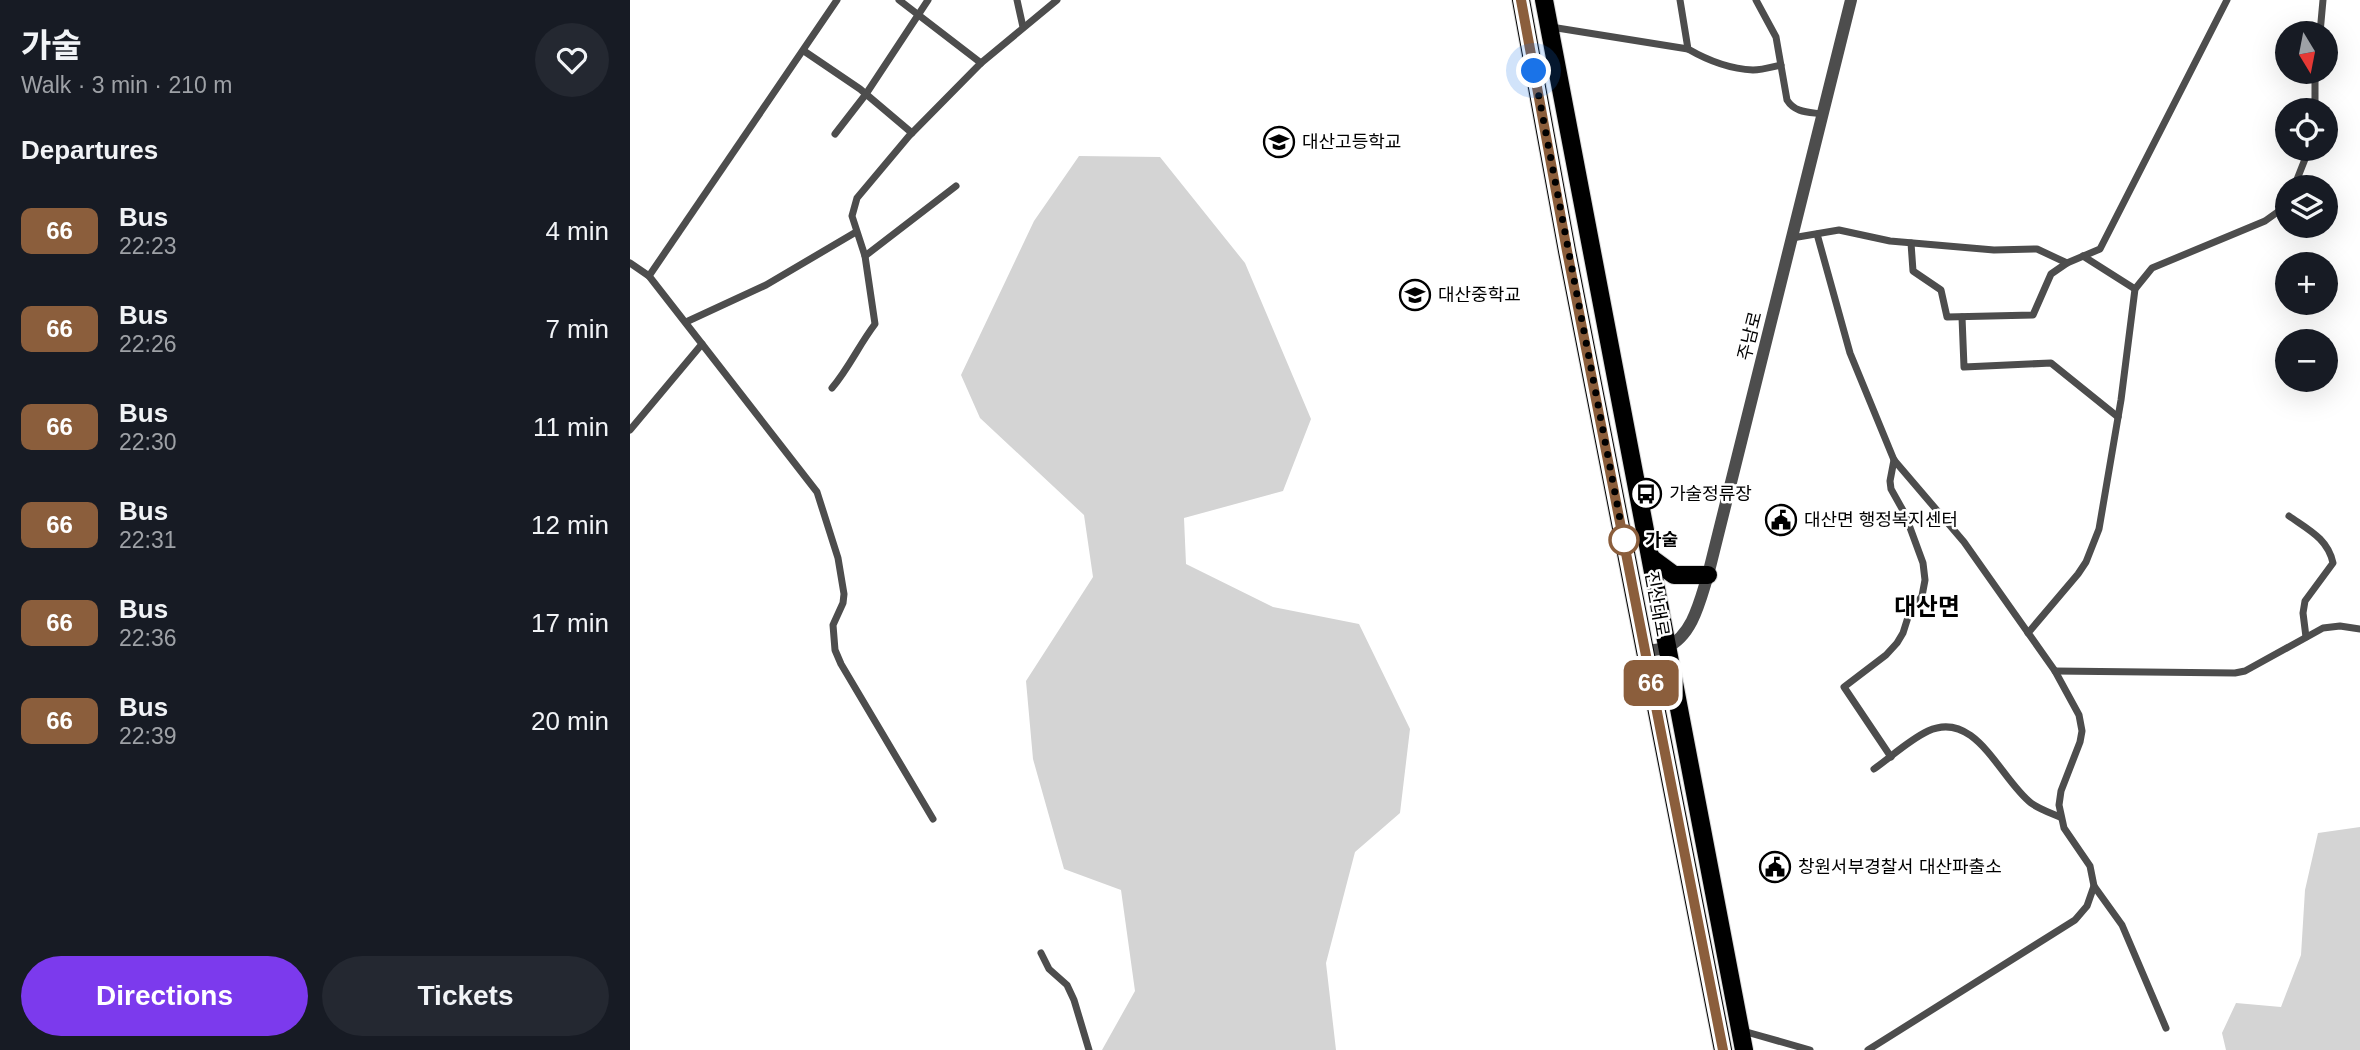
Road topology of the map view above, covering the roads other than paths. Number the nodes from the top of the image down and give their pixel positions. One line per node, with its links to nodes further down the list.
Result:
1 (837, 0): 18 (street)
2 (899, 0): 13 (street)
3 (928, 0): 13 (street)
4 (1017, 0): 16 (street)
5 (1057, 0): 16 (street)
6 (1521, 0): 51 (main road, 진산대로)
7 (1544, 0): 15 (main road, 진산대로)
8 (1680, 0): 17 (street)
9 (1756, 0): 20 (street)
10 (1852, 0): 22 (street, 주남로)
11 (2228, 0): 32 (street)
12 (2323, 0): 14 (street)
13 (919, 14): 19 (street); 21 (street)
14 (2321, 21)
15 (1549, 26): 17 (street); 45 (main road, 진산대로)
16 (1023, 27): 19 (street)
17 (1688, 49): 20 (street)
18 (804, 51): 21 (street); 35 (street)
19 (981, 63): 23 (street)
20 (1781, 65): 22 (street)
21 (866, 94): 23 (street); 24 (street)
22 (1822, 114): 29 (street, 주남로)
23 (912, 132): 27 (street)
24 (835, 134)
25 (956, 186): 31 (street)
26 (2275, 214): 36 (street)
27 (856, 232): 31 (street); 38 (street)
28 (1816, 234): 29 (street); 30 (street); 43 (street)
29 (1792, 238): 46 (street, 주남로)
30 (1911, 243): 34 (street); 37 (street)
31 (865, 256): 40 (street)
32 (2083, 257): 34 (street); 36 (street)
33 (630, 263): 35 (street)
34 (2067, 263): 37 (street)
35 (649, 276): 38 (street)
36 (2135, 289): 41 (street)
37 (1962, 317): 41 (street)
38 (686, 322): 39 (street)
39 (702, 344): 42 (street); 56 (street)
40 (832, 388)
41 (2118, 417): 48 (street)
42 (630, 430)
43 (1894, 460): 48 (street); 53 (street)
44 (2290, 516): 49 (street)
45 (1651, 558): 46 (main road); 50 (main road, 진산대로)
46 (1708, 575): 50 (street, 주남로)
47 (2360, 629): 49 (street)
48 (2028, 633): 52 (street)
49 (2306, 637): 52 (street)
50 (1666, 648): 51 (street); 60 (main road, 진산대로)
51 (1644, 651): 62 (main road, 진산대로)
52 (2055, 671): 55 (street)
53 (1891, 757): 54 (street); 55 (street)
54 (1874, 769)
55 (2060, 817): 57 (street)
56 (933, 819)
57 (2094, 886): 59 (street); 65 (street)
58 (1041, 953): 61 (street)
59 (2166, 1028)
60 (1741, 1030): 63 (main road, 진산대로); 64 (street)
61 (1089, 1050)
62 (1723, 1050)
63 (1744, 1050)
64 (1810, 1050)
65 (1868, 1050)

